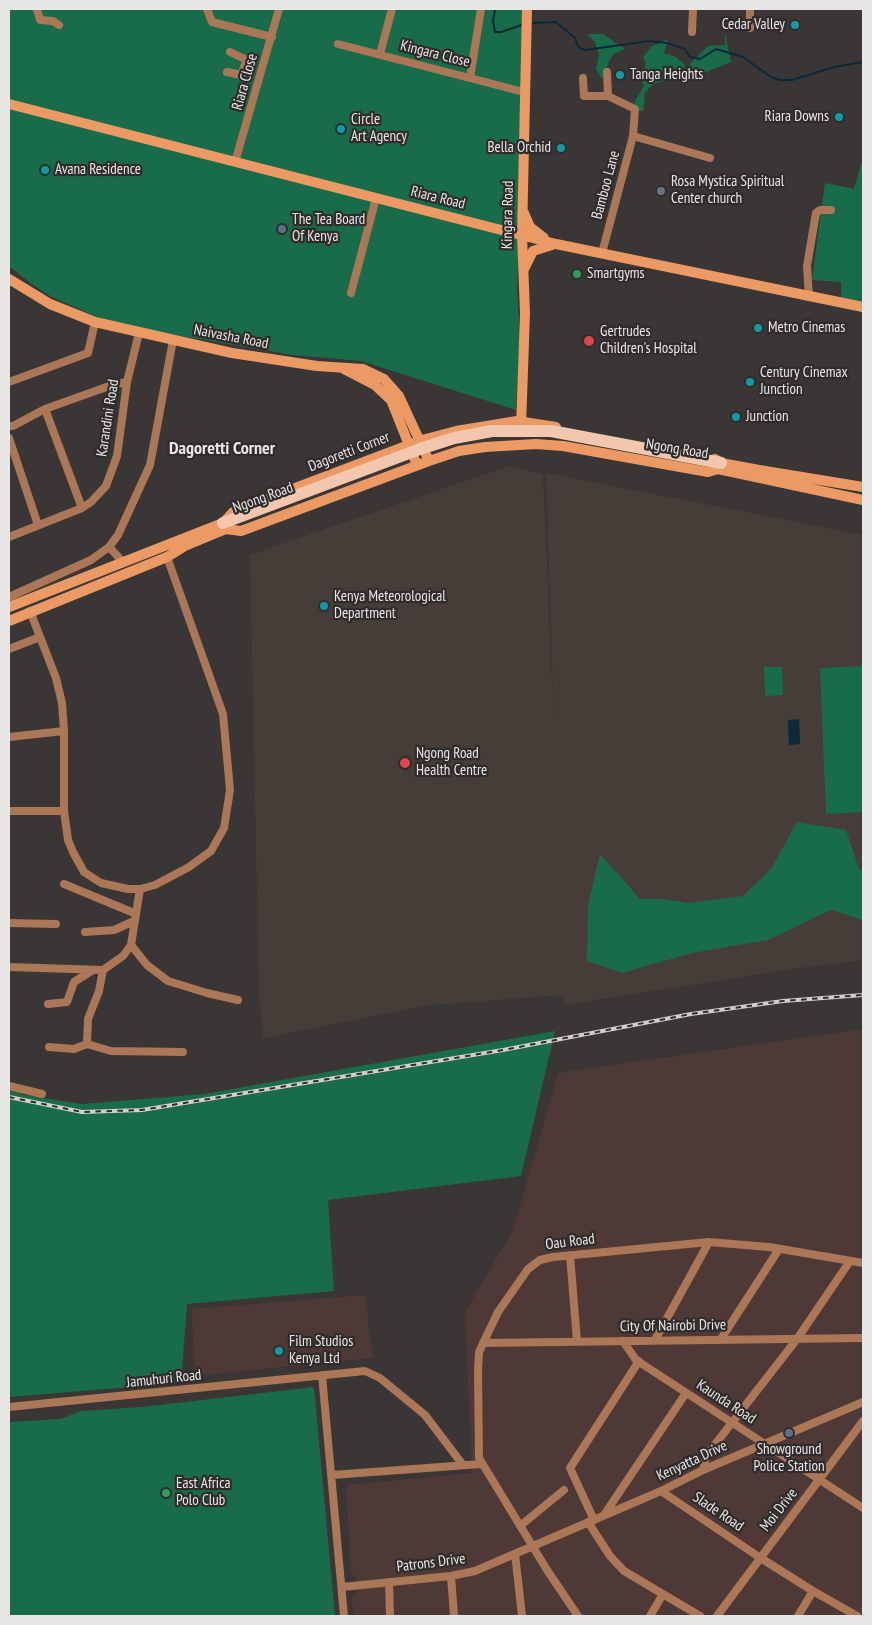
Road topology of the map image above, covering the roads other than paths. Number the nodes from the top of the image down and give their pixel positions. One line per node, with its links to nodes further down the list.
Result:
1 (37, 9): 9 (street)
2 (207, 9): 12 (street)
3 (279, 9): 12 (street, Riara Close)
4 (392, 9): 15 (street)
5 (481, 9): 20 (street)
6 (527, 9): 22 (main road, Kingara Road)
7 (693, 9): 11 (street)
8 (750, 9): 10 (street)
9 (59, 25)
10 (750, 28)
11 (692, 32)
12 (272, 36): 19 (street, Riara Close)
13 (338, 44): 15 (street, Kingara Close)
14 (230, 52): 16 (street)
15 (380, 54): 20 (street, Kingara Close)
16 (245, 70): 17 (street); 19 (street)
17 (227, 72)
18 (607, 72): 23 (street)
19 (261, 76): 27 (street, Riara Close)
20 (470, 78): 22 (street, Kingara Close)
21 (583, 78): 23 (street)
22 (524, 92): 29 (main road, Kingara Road)
23 (608, 96): 25 (street, Bamboo Lane)
24 (9, 104): 27 (main road, Riara Road)
25 (633, 136): 26 (street); 33 (street, Bamboo Lane)
26 (710, 158)
27 (235, 162): 28 (main road, Riara Road)
28 (376, 198): 31 (main road, Riara Road); 36 (street)
29 (523, 210): 31 (main road, Kingara Road); 32 (main road)
30 (831, 210): 37 (street)
31 (522, 235): 32 (main road, Riara Road); 34 (main road, Kingara Road)
32 (555, 244): 33 (main road, Riara Road); 34 (main road)
33 (602, 253): 37 (main road, Riara Road)
34 (522, 274): 47 (main road, Kingara Road)
35 (9, 279): 39 (main road, Naivasha Road)
36 (350, 293)
37 (809, 296): 38 (main road, Riara Road)
38 (863, 308)
39 (95, 322): 40 (main road, Naivasha Road); 43 (street)
40 (139, 333): 41 (main road, Naivasha Road); 44 (street, Karandini Road)
41 (173, 340): 42 (main road, Naivasha Road); 63 (street)
42 (341, 368): 50 (main road, Naivasha Road); 51 (main road, Dagoretti Corner)
43 (9, 382)
44 (127, 382): 45 (street); 59 (street, Karandini Road)
45 (45, 410): 48 (street); 59 (street)
46 (9, 416): 48 (street)
47 (522, 421): 50 (main road, Ngong Road); 52 (main road, Kingara Road); 54 (main road, Ngong Road)
48 (11, 426)
49 (9, 438): 60 (street)
50 (422, 440): 51 (main road, Ngong Road); 53 (main road)
51 (410, 444): 53 (main road); 55 (main road, Dagoretti Corner)
52 (520, 444): 53 (main road, Ngong Road); 54 (main road, Ngong Road)
53 (422, 460): 54 (main road, Ngong Road); 58 (main road, Ngong Road); 61 (main road, Ngong Road)
54 (719, 466): 56 (main road, Ngong Road); 57 (main road); 61 (main road, Ngong Road, bridge)
55 (300, 487): 58 (main road, Dagoretti Corner); 61 (main road, Ngong Road)
56 (863, 487)
57 (863, 500)
58 (307, 506): 61 (main road, Ngong Road)
59 (82, 508): 60 (street, Karandini Road)
60 (38, 525): 62 (street, Karandini Road)
61 (225, 526): 64 (main road, Ngong Road); 66 (main road, Ngong Road)
62 (9, 537)
63 (110, 547): 65 (street); 66 (street)
64 (166, 557): 70 (main road, Ngong Road); 79 (street)
65 (93, 558): 67 (street); 68 (street)
66 (123, 562): 67 (main road, Ngong Road)
67 (100, 571): 69 (main road, Ngong Road)
68 (9, 597)
69 (9, 607)
70 (30, 611): 71 (main road, Ngong Road); 72 (street)
71 (9, 621)
72 (40, 637): 73 (street); 74 (street)
73 (9, 649)
74 (64, 731): 75 (street); 77 (street)
75 (9, 737)
76 (9, 811): 77 (street)
77 (64, 811): 79 (street)
78 (64, 884): 80 (street)
79 (140, 890): 80 (street)
80 (134, 917): 83 (street); 84 (street)
81 (9, 923): 82 (street)
82 (56, 924)
83 (84, 932)
84 (131, 945): 87 (street); 88 (street)
85 (9, 967): 86 (street)
86 (94, 970): 87 (street); 89 (street)
87 (103, 970): 90 (street)
88 (238, 1000)
89 (48, 1004)
90 (87, 1044): 91 (street); 92 (street)
91 (49, 1047)
92 (183, 1052)
93 (9, 1086): 94 (street)
94 (42, 1094)
95 (709, 1242): 96 (street, Oau Road); 97 (street, Oau Road); 103 (street)
96 (779, 1249): 98 (street, Oau Road); 101 (street)
97 (570, 1255): 105 (street); 106 (street, Oau Road)
98 (850, 1261): 99 (street, Oau Road); 102 (street)
99 (863, 1263)
100 (863, 1338): 102 (street, City Of Nairobi Drive)
101 (721, 1339): 102 (street, City Of Nairobi Drive); 103 (street, City Of Nairobi Drive)
102 (797, 1339): 113 (street)
103 (655, 1340): 104 (street, City Of Nairobi Drive)
104 (623, 1341): 105 (street, City Of Nairobi Drive); 107 (street, Kaunda Road)
105 (577, 1342): 106 (street, City Of Nairobi Drive)
106 (483, 1343): 115 (street, Oau Road)
107 (639, 1361): 109 (street, Kaunda Road); 124 (street)
108 (322, 1375): 111 (street, Jamuhuri Road); 116 (street, Jamuhuri Road); 118 (street)
109 (686, 1393): 113 (street, Kaunda Road); 123 (street)
110 (863, 1402): 114 (street, Kenyatta Drive)
111 (9, 1407)
112 (863, 1421): 119 (street, Moi Drive)
113 (732, 1422): 114 (street, Kaunda Road); 117 (street)
114 (763, 1444): 117 (street, Kenyatta Drive); 119 (street, Kaunda Road)
115 (481, 1464): 116 (street); 125 (street)
116 (462, 1465): 118 (street)
117 (703, 1470): 121 (street, Kenyatta Drive)
118 (332, 1476): 131 (street)
119 (820, 1479): 122 (street, Kaunda Road); 128 (street, Moi Drive)
120 (564, 1490): 125 (street)
121 (661, 1491): 123 (street, Kenyatta Drive); 128 (street, Slade Road)
122 (863, 1508)
123 (604, 1515): 124 (street, Kenyatta Drive)
124 (591, 1521): 126 (street, Kenyatta Drive); 133 (street)
125 (520, 1526): 126 (street)
126 (532, 1546): 127 (street, Patrons Drive); 138 (street)
127 (515, 1554): 129 (street, Patrons Drive); 137 (street)
128 (759, 1557): 132 (street, Slade Road); 141 (street, Moi Drive)
129 (451, 1576): 130 (street, Patrons Drive); 136 (street)
130 (389, 1582): 131 (street, Patrons Drive); 135 (street)
131 (342, 1586): 134 (street)
132 (814, 1591): 142 (street); 143 (street, Slade Road)
133 (663, 1594): 139 (street); 140 (street)
134 (344, 1616)
135 (390, 1616)
136 (454, 1616)
137 (522, 1616)
138 (578, 1616)
139 (650, 1616)
140 (700, 1616)
141 (717, 1616)
142 (798, 1616)
143 (857, 1616)

